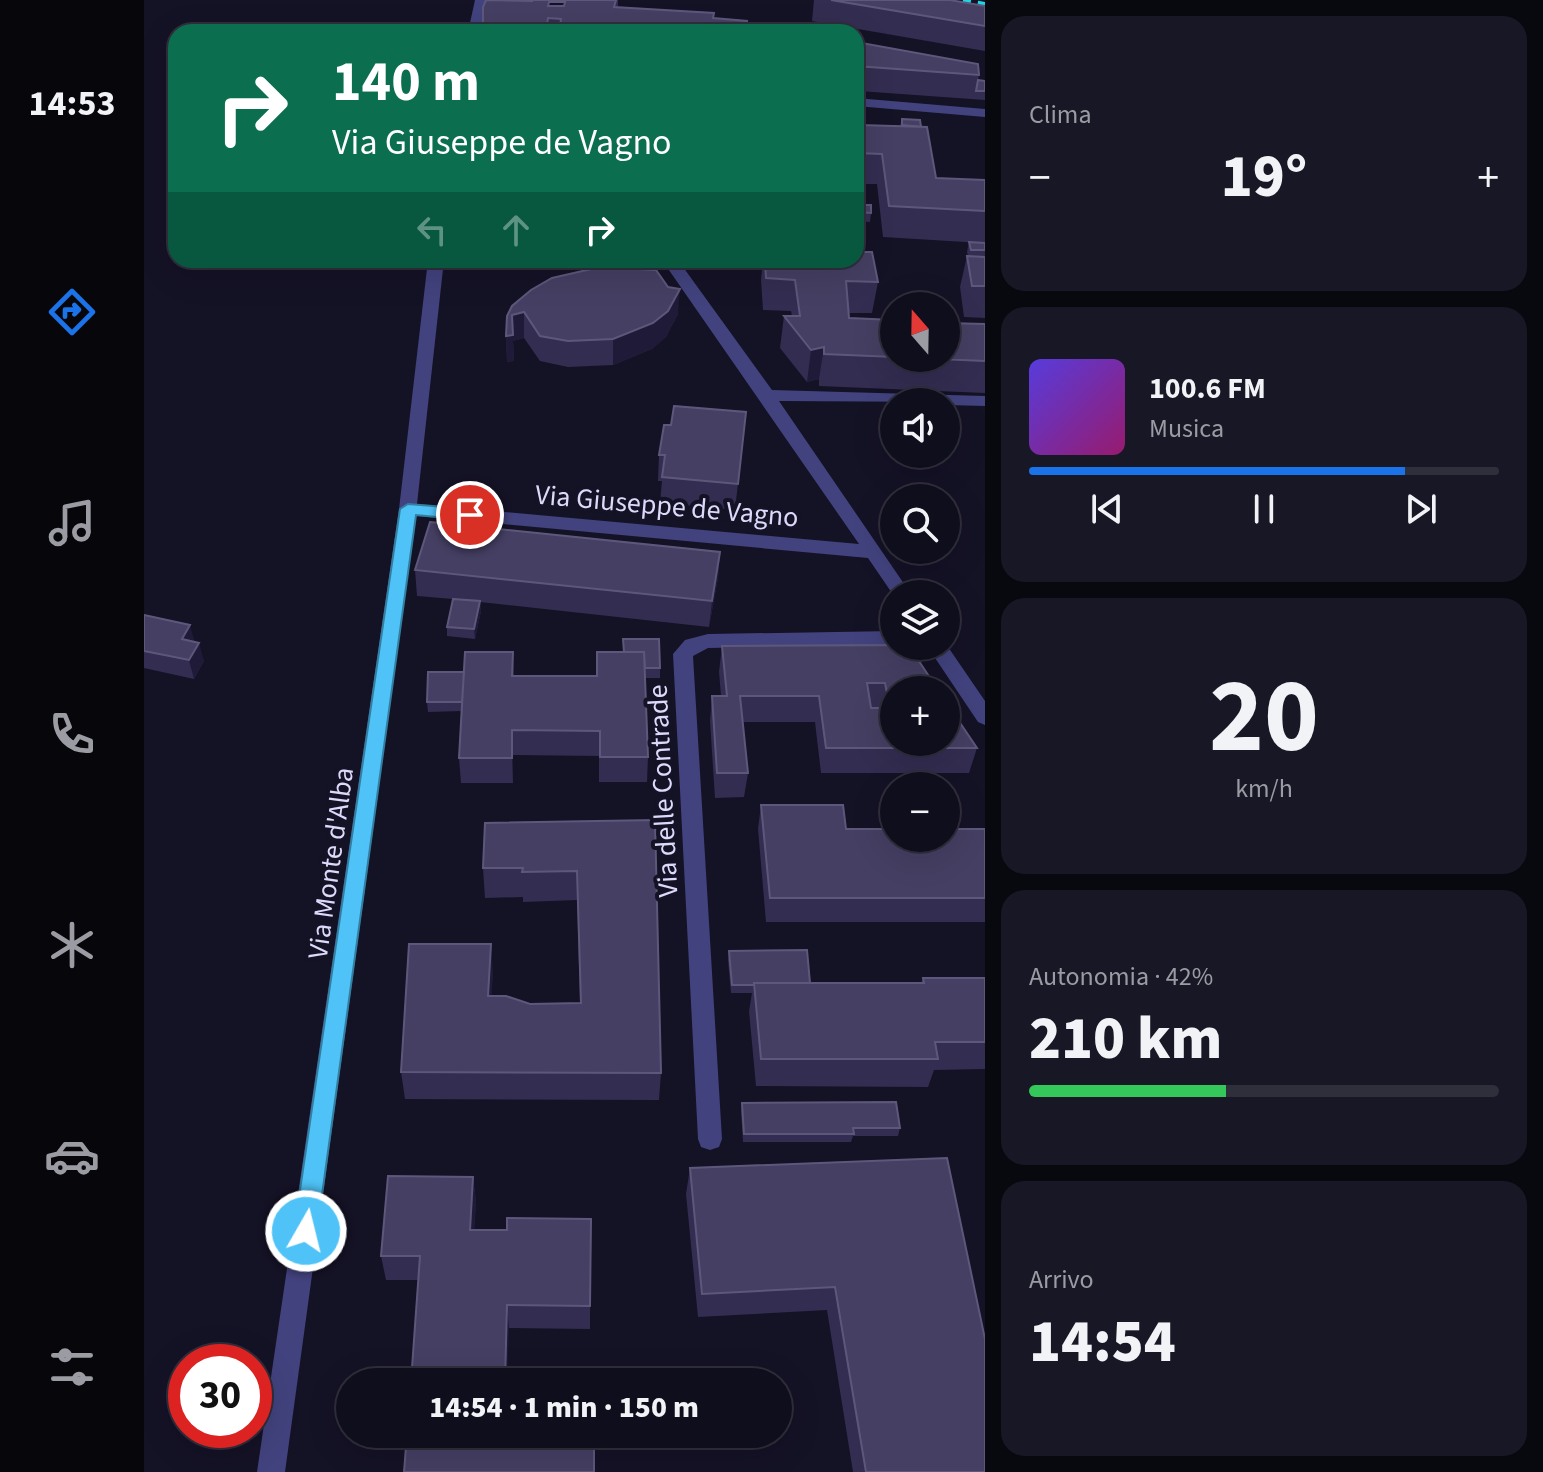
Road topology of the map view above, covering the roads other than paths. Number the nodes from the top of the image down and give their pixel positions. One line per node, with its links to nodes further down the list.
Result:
1 (481, 0): 2 (street)
2 (476, 24)
3 (864, 103): 4 (street)
4 (985, 113)
5 (435, 268): 9 (street, Via Monte d'Alba)
6 (676, 268): 7 (street)
7 (767, 395): 8 (street); 10 (street)
8 (985, 401)
9 (408, 509): 10 (street, Via Giuseppe de Vagno); 16 (street, Via Monte d'Alba)
10 (873, 552): 11 (street)
11 (892, 580)
12 (880, 638): 15 (street, Via delle Contrade)
13 (946, 660): 14 (street)
14 (985, 717)
15 (710, 1139)
16 (271, 1472)

